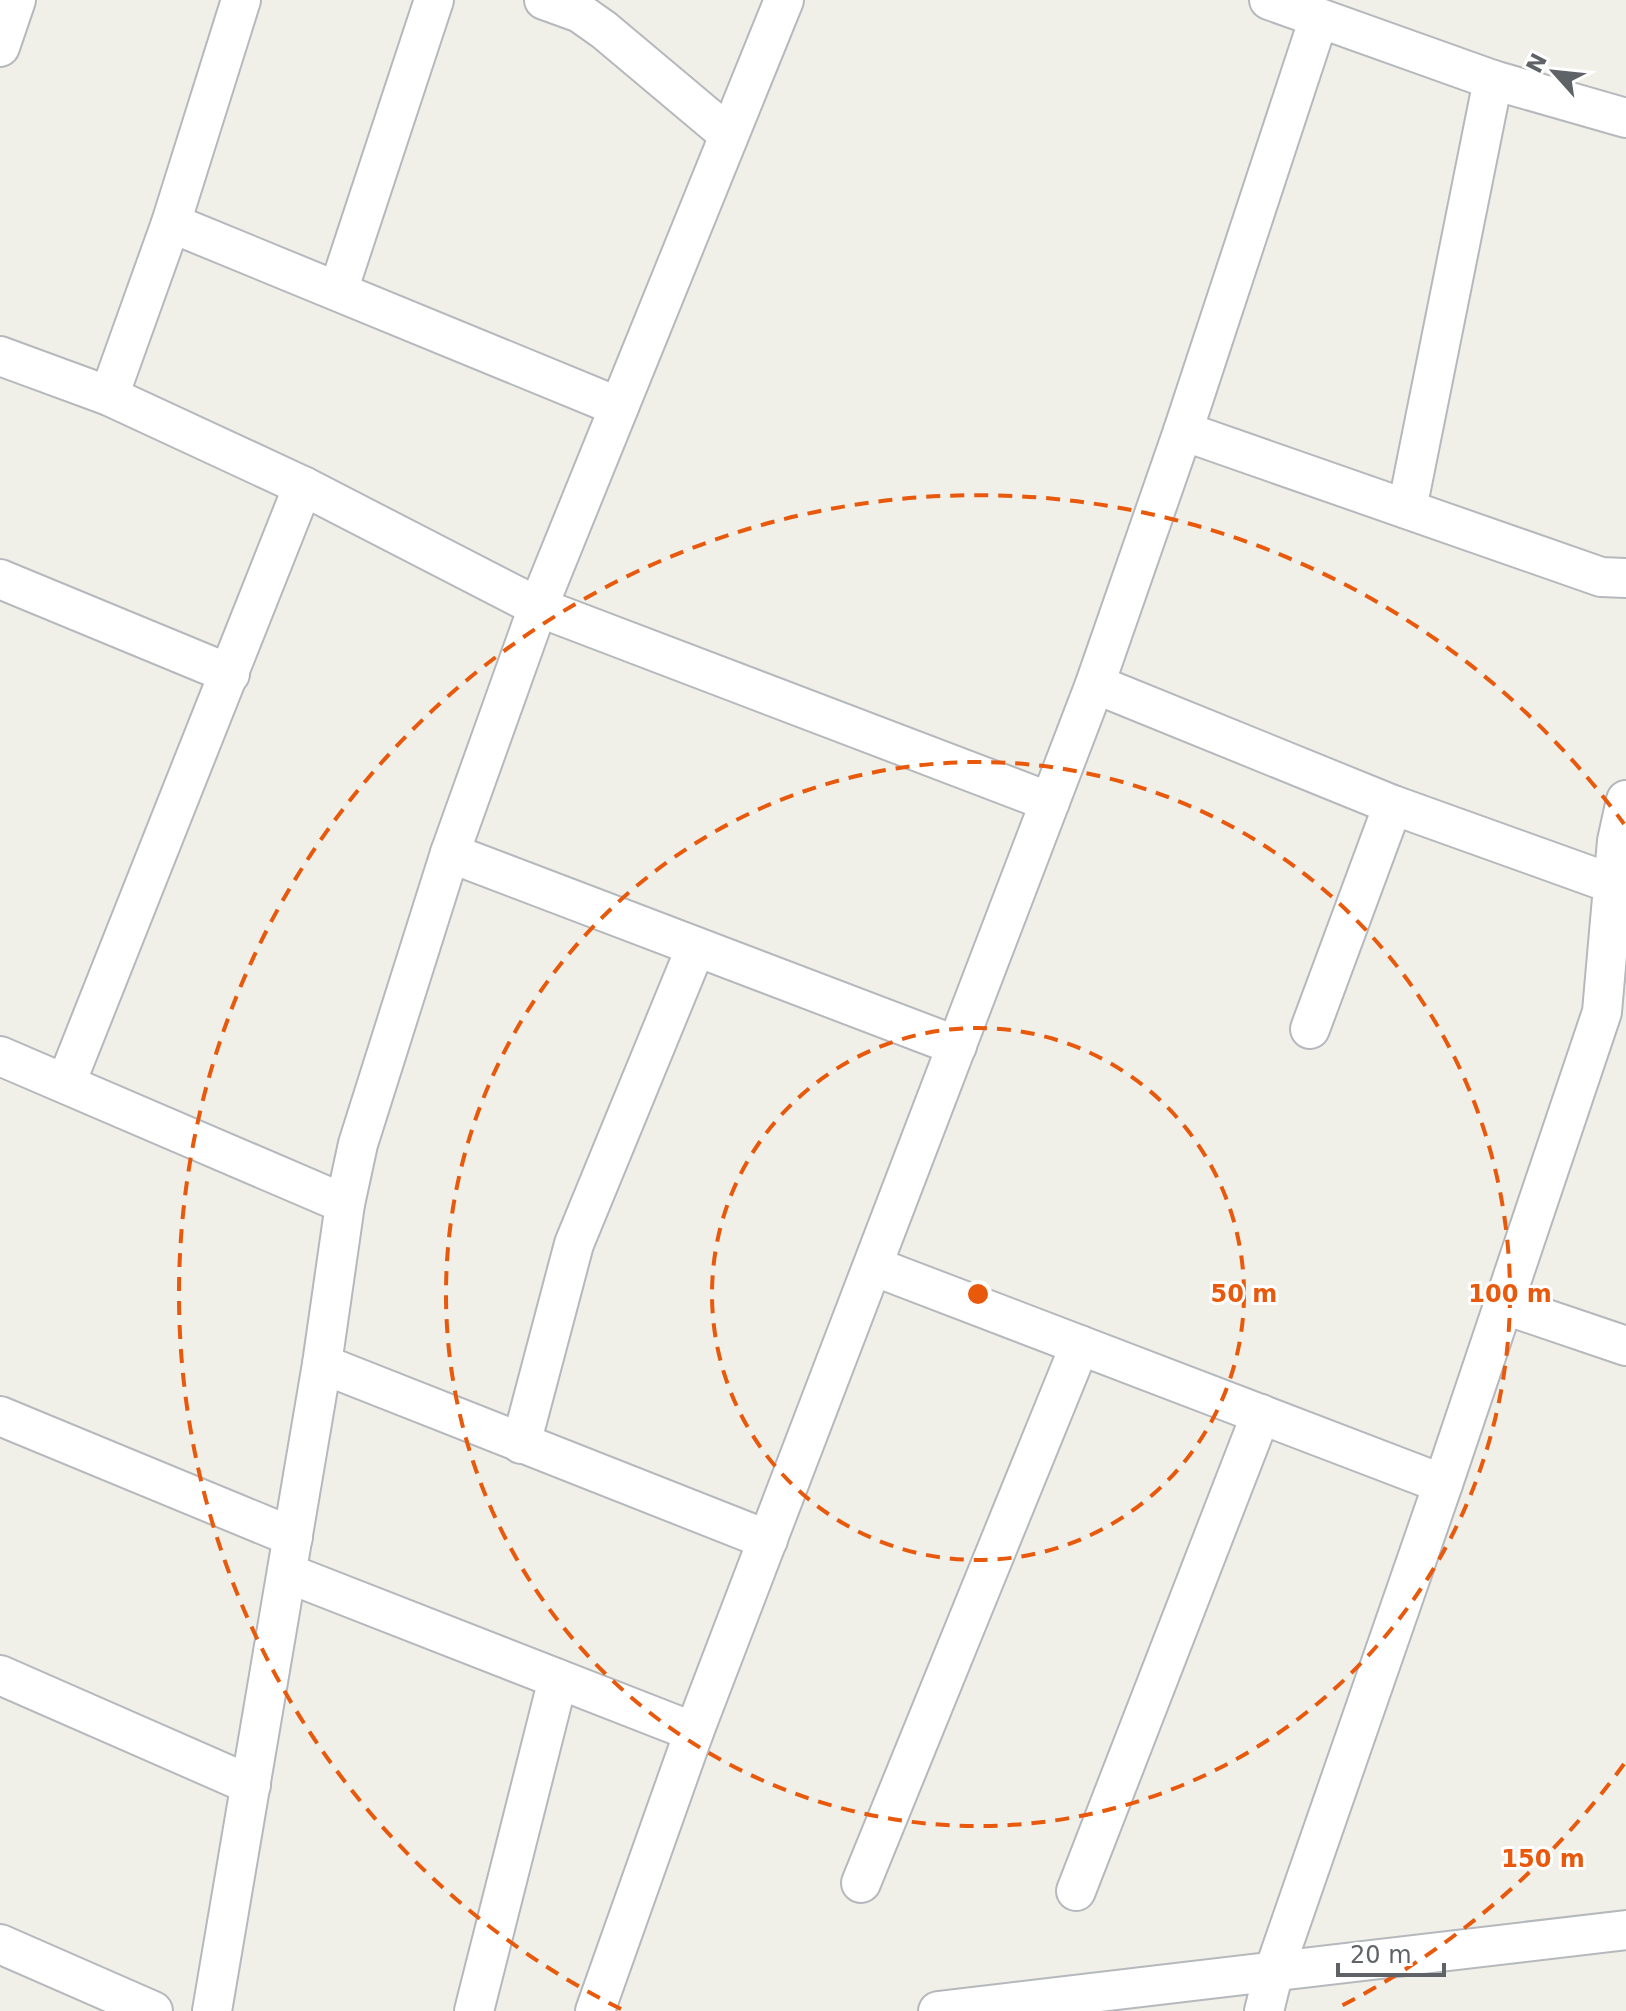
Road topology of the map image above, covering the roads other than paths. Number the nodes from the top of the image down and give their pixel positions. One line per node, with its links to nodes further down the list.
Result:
1 (16, 0): 8 (street)
2 (241, 0): 12 (street)
3 (434, 0): 13 (street)
4 (544, 0): 11 (street)
5 (784, 0): 11 (street)
6 (1269, 0): 7 (street)
7 (1319, 18): 9 (street); 17 (street)
8 (0, 47)
9 (1493, 80): 10 (street); 19 (street)
10 (1626, 118)
11 (729, 135): 16 (street)
12 (171, 223): 13 (street); 15 (street)
13 (338, 291): 16 (street)
14 (0, 356): 15 (street)
15 (109, 396): 18 (street)
16 (619, 407): 22 (street)
17 (1183, 431): 19 (street); 24 (street)
18 (303, 486): 22 (street); 23 (street)
19 (1407, 509): 20 (street)
20 (1626, 578)
21 (0, 579): 23 (street)
22 (538, 607): 26 (street); 28 (street)
23 (230, 674): 34 (street)
24 (1095, 684): 26 (street); 27 (street)
25 (1626, 800): 29 (street)
26 (1050, 802): 32 (street)
27 (1393, 805): 29 (street); 31 (street)
28 (450, 853): 30 (street); 35 (street)
29 (1613, 884): 37 (street)
30 (696, 947): 32 (street); 43 (street)
31 (1310, 1029)
32 (957, 1046): 36 (street)
33 (0, 1056): 34 (street)
34 (66, 1083): 35 (street)
35 (345, 1204): 40 (street)
36 (873, 1266): 38 (street); 45 (street)
37 (1502, 1304): 39 (street); 44 (street)
38 (1080, 1345): 41 (street); 51 (street)
39 (1626, 1346)
40 (322, 1364): 43 (street); 46 (street)
41 (1261, 1414): 44 (street); 52 (street)
42 (0, 1416): 46 (street)
43 (521, 1444): 45 (street)
44 (1443, 1484): 55 (street)
45 (768, 1540): 49 (street)
46 (290, 1555): 48 (street); 50 (street)
47 (0, 1675): 50 (street)
48 (558, 1679): 49 (street); 58 (street)
49 (694, 1732): 59 (street)
50 (251, 1785): 57 (street)
51 (861, 1883)
52 (1076, 1891)
53 (1626, 1930): 55 (street)
54 (0, 1944): 56 (street)
55 (1274, 1971): 60 (street); 61 (street)
56 (153, 2011)
57 (212, 2011)
58 (474, 2011)
59 (595, 2011)
60 (938, 2011)
61 (1264, 2011)

